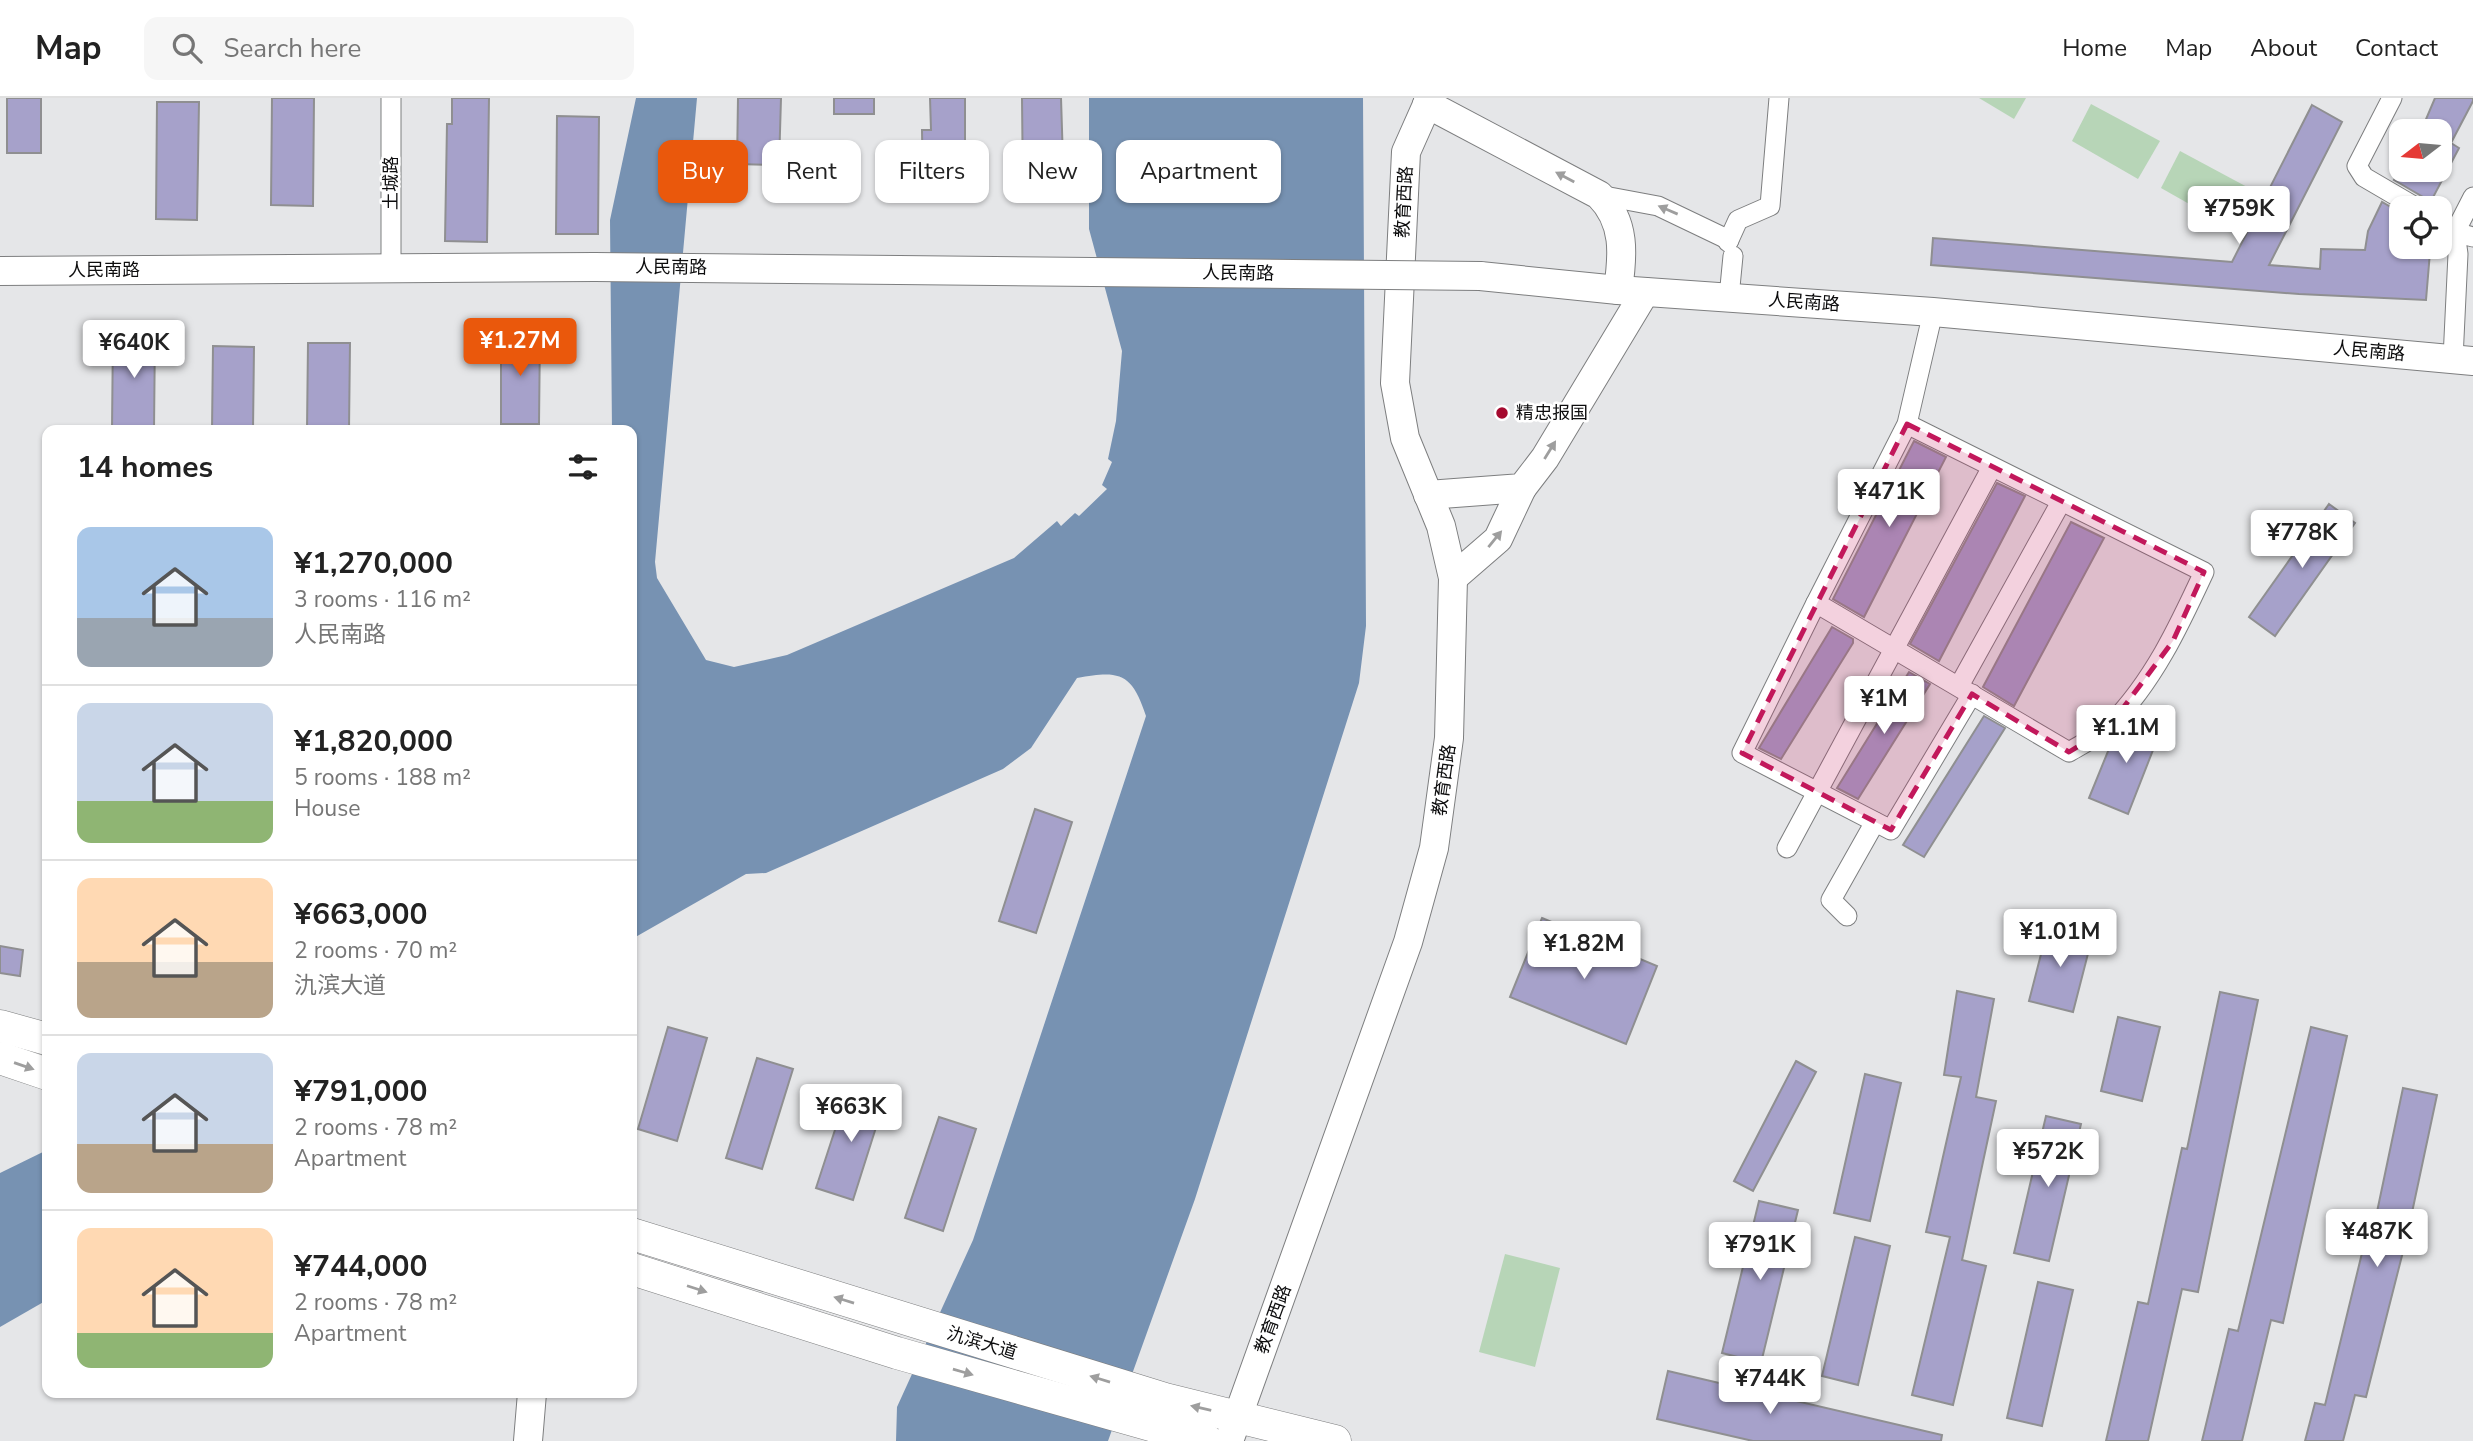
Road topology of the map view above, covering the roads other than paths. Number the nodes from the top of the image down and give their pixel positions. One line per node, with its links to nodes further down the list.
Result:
1 (391, 98): 10 (street, 土城路)
2 (1779, 98): 9 (street)
3 (2392, 98): 6 (street)
4 (1429, 101): 5 (main road, one-way to 4); 19 (main road, 教育西路)
5 (1599, 195): 9 (street, one-way to 5); 12 (main road)
6 (2396, 196)
7 (2473, 197): 8 (street)
8 (2456, 230): 15 (street)
9 (1731, 246): 13 (street)
10 (391, 268): 11 (main road, 人民南路); 12 (main road, 人民南路, bridge)
11 (0, 271)
12 (1632, 291): 13 (main road, 人民南路); 18 (main road, one-way to 12)
13 (1729, 297): 14 (main road, 人民南路)
14 (1933, 312): 15 (main road, 人民南路); 16 (street)
15 (2463, 360)
16 (1907, 424): 17 (street); 22 (street)
17 (1992, 467): 20 (street); 23 (street)
18 (1522, 488): 19 (main road); 21 (main road, one-way to 18)
19 (1428, 495): 21 (main road, 教育西路)
20 (2061, 502): 24 (street); 24 (street)
21 (1453, 578): 37 (main road, 教育西路)
22 (1815, 603): 23 (street); 25 (street)
23 (1895, 648): 24 (street); 25 (street)
24 (1966, 690): 26 (street)
25 (1818, 791): 26 (street); 27 (street)
26 (1875, 822): 28 (street)
27 (1787, 848)
28 (1847, 916)
29 (0, 1026): 30 (main road)
30 (42, 1039)
31 (0, 1058): 32 (main road, one-way to 32)
32 (42, 1072)
33 (637, 1236): 36 (main road, 氿滨大道, one-way to 33)
34 (637, 1271): 36 (main road, 氿滨大道, one-way to 36)
35 (532, 1398): 38 (main road)
36 (1160, 1413): 37 (main road, 氿滨大道, one-way to 36); 39 (main road, 氿滨大道)
37 (1234, 1428): 40 (main road, 氿滨大道)
38 (528, 1441)
39 (1207, 1441)
40 (1335, 1441)

